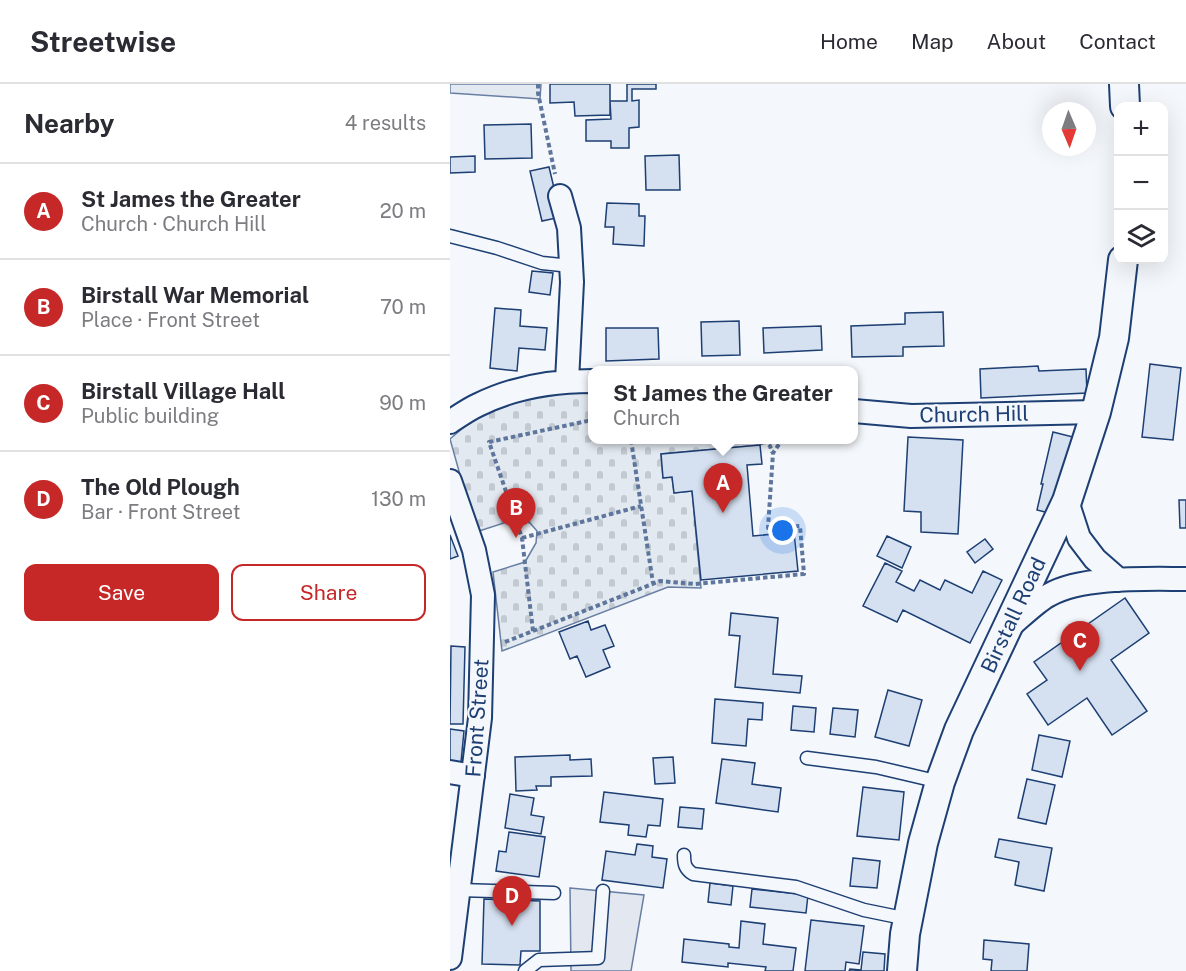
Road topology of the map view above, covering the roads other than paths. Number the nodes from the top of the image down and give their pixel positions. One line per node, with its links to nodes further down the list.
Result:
1 (1124, 84): 2 (street)
2 (1125, 102)
3 (560, 196): 6 (street)
4 (450, 236): 6 (lane)
5 (1123, 264): 10 (street, Birstall Road)
6 (571, 266): 7 (street)
7 (567, 381): 8 (street); 11 (street)
8 (588, 381)
9 (858, 411): 10 (street, Church Hill)
10 (1096, 412): 13 (street, Birstall Road)
11 (450, 422)
12 (450, 481): 19 (street, Front Street)
13 (1067, 501): 15 (street); 16 (street, Birstall Road)
14 (1186, 579): 15 (street)
15 (1119, 580): 16 (street)
16 (1006, 629): 20 (street, Birstall Road)
17 (807, 758): 20 (lane)
18 (450, 772): 19 (street)
19 (473, 776): 22 (street, Front Street)
20 (940, 782): 25 (street, Birstall Road)
21 (684, 855): 25 (lane)
22 (459, 890): 24 (lane); 26 (street, Front Street)
23 (603, 891): 27 (lane)
24 (554, 893)
25 (908, 919): 28 (street, Birstall Road)
26 (450, 958)
27 (525, 971)
28 (902, 971)

